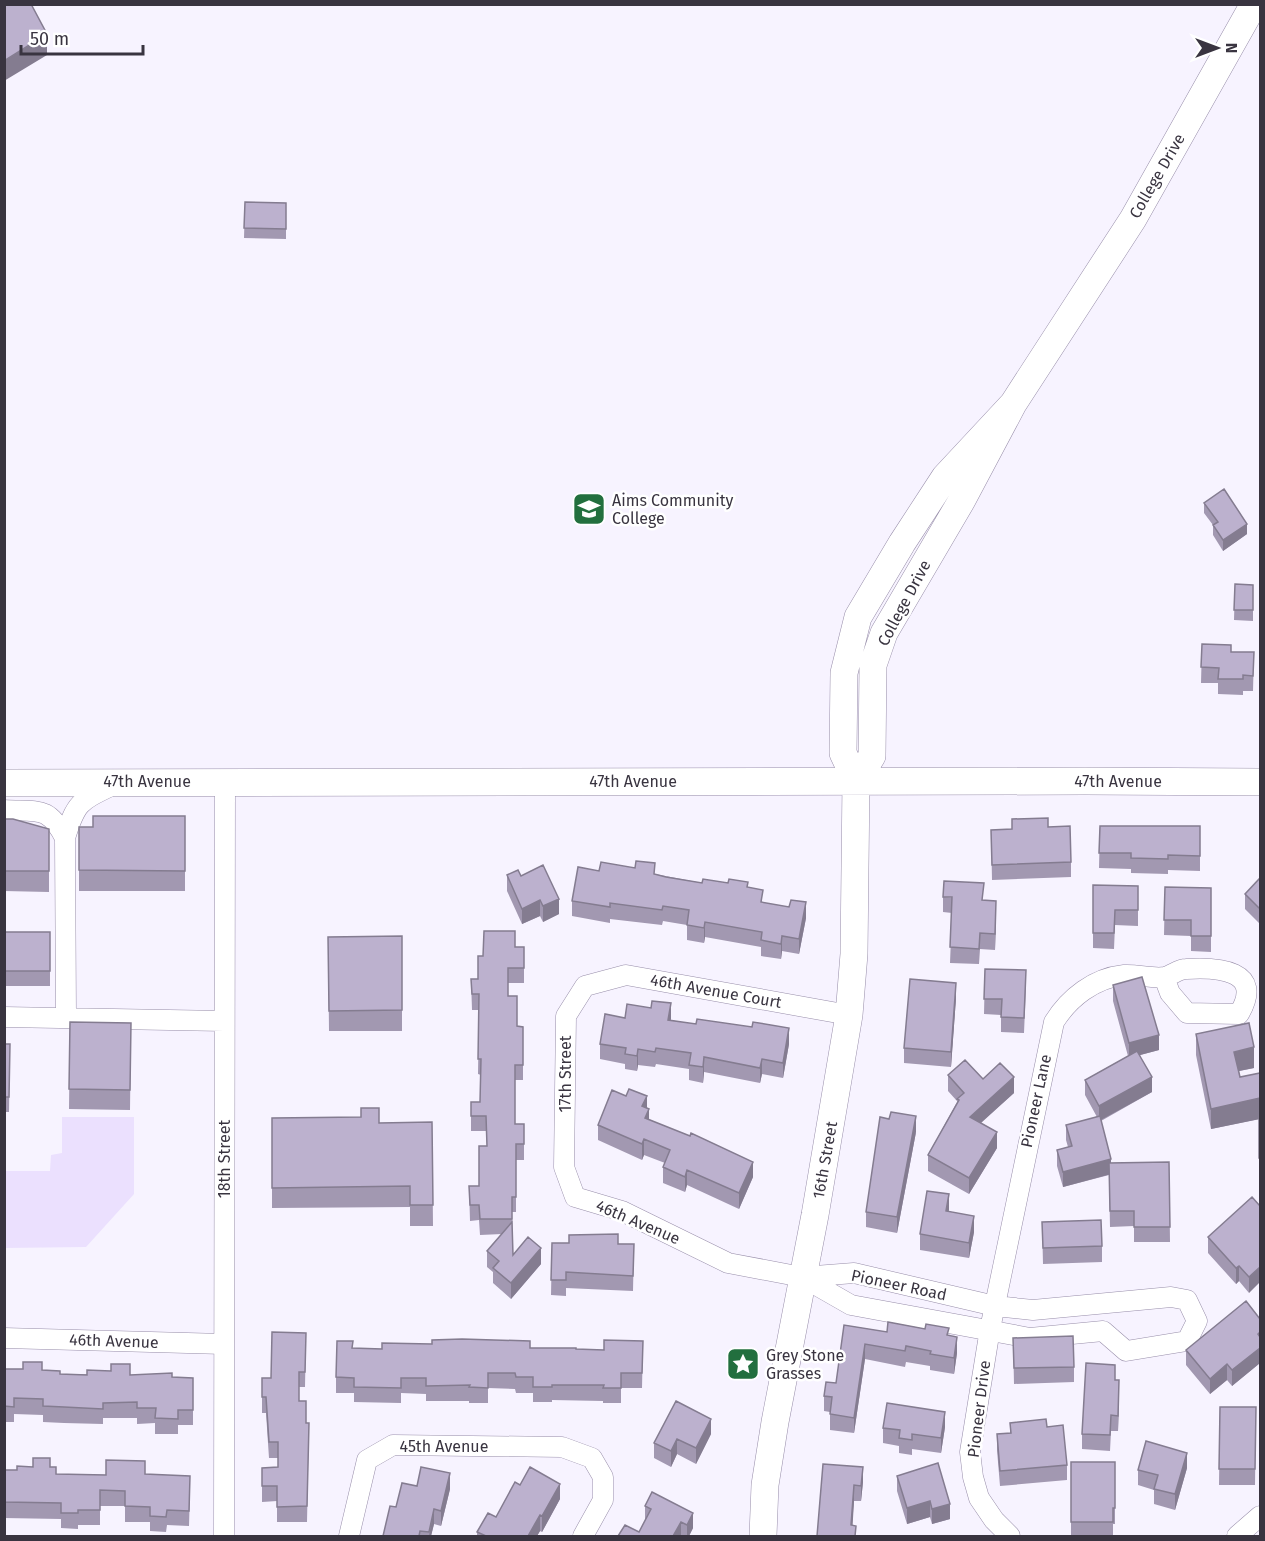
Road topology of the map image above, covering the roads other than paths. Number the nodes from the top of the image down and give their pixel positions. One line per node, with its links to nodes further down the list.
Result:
1 (1254, 4): 3 (main road, College Drive)
2 (225, 781): 3 (main road, 47th Avenue); 4 (main road, 47th Avenue); 14 (street, 18th Street)
3 (856, 781): 5 (main road, 47th Avenue); 11 (main road, 16th Street)
4 (121, 782): 6 (main road, 47th Avenue); 8 (street)
5 (1260, 782)
6 (4, 783)
7 (4, 810): 8 (street)
8 (65, 838): 13 (street)
9 (1164, 977): 19 (street, Pioneer Lane)
10 (585, 986): 11 (street, 46th Avenue Court); 15 (street, 17th Street)
11 (849, 1015): 17 (main road, 16th Street)
12 (4, 1017): 13 (street)
13 (66, 1018): 14 (street)
14 (225, 1021): 23 (street, 18th Street)
15 (564, 1167): 16 (street, 46th Avenue)
16 (728, 1263): 17 (street, Pioneer Road)
17 (802, 1277): 19 (street, Pioneer Road); 20 (street, Pioneer Road); 28 (main road, 16th Street)
18 (1102, 1303): 19 (street, Pioneer Road); 21 (street); 21 (street, Pioneer Road)
19 (995, 1306): 20 (street, Pioneer Drive)
20 (990, 1329): 21 (street, Pioneer Road); 29 (street, Pioneer Drive)
21 (1103, 1332)
22 (4, 1338): 23 (street, 46th Avenue)
23 (224, 1344): 25 (street, 18th Street)
24 (1260, 1516): 30 (street)
25 (224, 1536)
26 (349, 1536): 27 (street, 45th Avenue)
27 (583, 1536)
28 (763, 1536)
29 (1010, 1536)
30 (1237, 1536)

